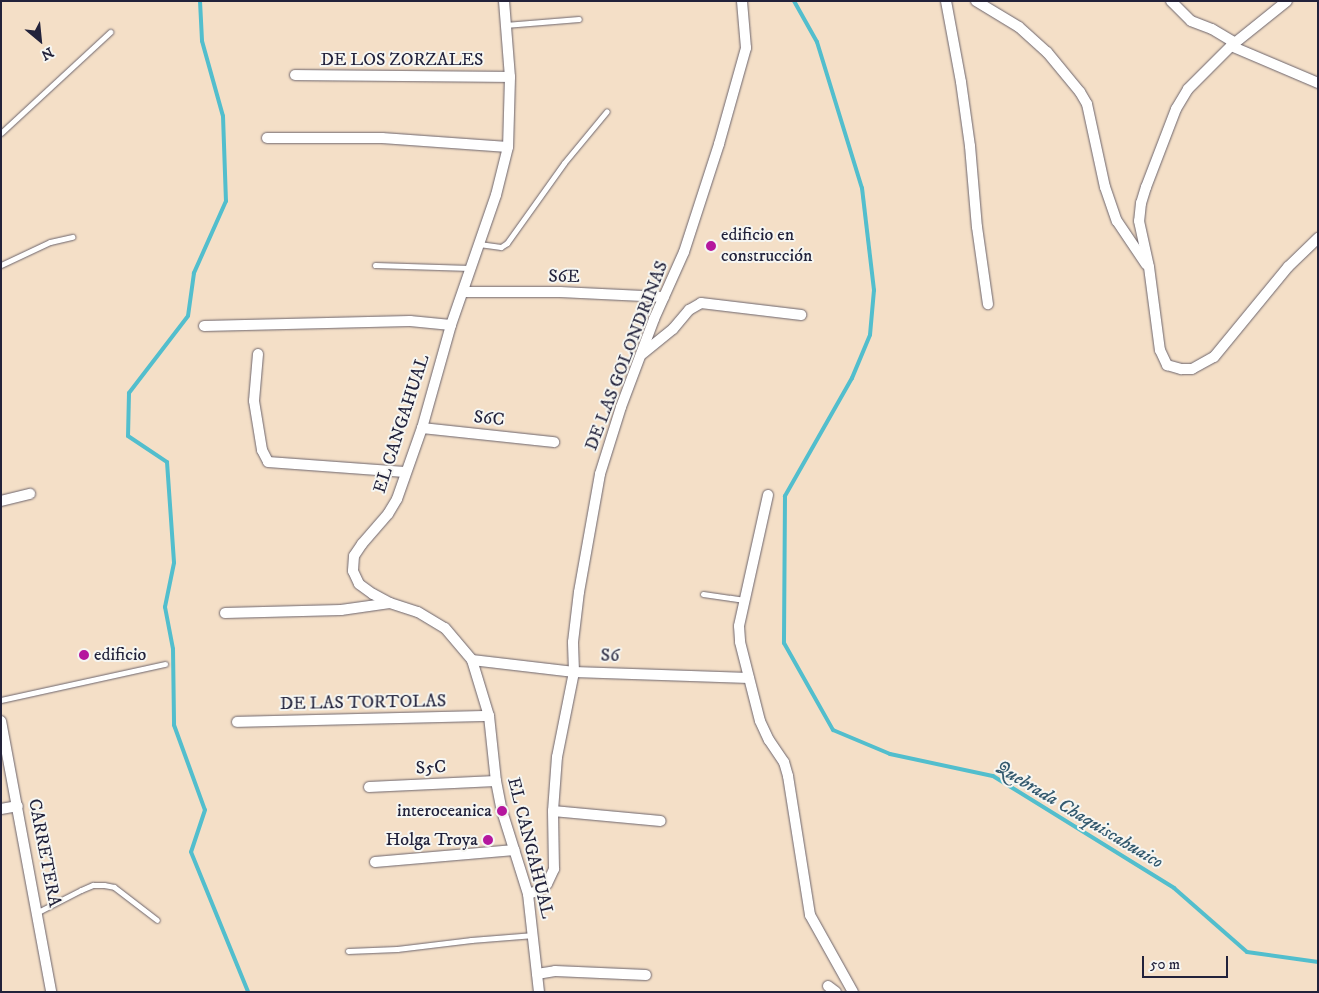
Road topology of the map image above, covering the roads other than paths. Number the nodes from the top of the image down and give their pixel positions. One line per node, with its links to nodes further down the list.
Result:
1 (504, 1): 8 (street, EL CANGAHUAL)
2 (742, 1): 26 (street, DE LAS GOLONDRINAS)
3 (946, 1): 27 (street)
4 (976, 1): 24 (street)
5 (1171, 1): 10 (street)
6 (1286, 1): 10 (street)
7 (579, 19): 8 (lane)
8 (505, 25): 12 (street, EL CANGAHUAL)
9 (110, 32): 15 (lane)
10 (1233, 45): 13 (street); 24 (street)
11 (295, 75): 12 (street, DE LOS ZORZALES)
12 (510, 77): 17 (street, EL CANGAHUAL)
13 (1318, 83)
14 (607, 111): 20 (lane)
15 (1, 132)
16 (267, 138): 17 (street)
17 (508, 147): 20 (street, EL CANGAHUAL)
18 (72, 237): 21 (lane)
19 (1318, 238): 24 (street)
20 (479, 244): 23 (street, EL CANGAHUAL)
21 (1, 265)
22 (375, 265): 23 (lane)
23 (470, 268): 25 (street, EL CANGAHUAL)
24 (1148, 268)
25 (463, 292): 26 (street, S6E); 29 (street, EL CANGAHUAL)
26 (664, 297): 32 (street, DE LAS GOLONDRINAS)
27 (988, 304)
28 (801, 315): 32 (street)
29 (451, 325): 30 (street); 33 (street, EL CANGAHUAL)
30 (204, 326)
31 (258, 354): 35 (street)
32 (641, 354): 45 (street, DE LAS GOLONDRINAS)
33 (422, 428): 34 (street, S6C); 35 (street, EL CANGAHUAL)
34 (554, 442)
35 (405, 472): 41 (street, EL CANGAHUAL)
36 (30, 494): 38 (street)
37 (768, 495): 40 (street)
38 (1, 501)
39 (704, 594): 40 (lane)
40 (745, 600): 46 (street)
41 (390, 603): 42 (street); 43 (street, EL CANGAHUAL)
42 (225, 613)
43 (472, 660): 45 (street, S6); 48 (street, EL CANGAHUAL)
44 (165, 664): 47 (lane)
45 (574, 672): 46 (street, S6); 55 (street, DE LAS GOLONDRINAS)
46 (749, 678): 68 (street)
47 (1, 700)
48 (490, 716): 50 (street, DE LAS TORTOLAS); 51 (street, EL CANGAHUAL)
49 (1, 721): 53 (street, CARRETERA)
50 (237, 722)
51 (496, 780): 52 (street, S5C); 57 (street, EL CANGAHUAL)
52 (369, 788)
53 (18, 806): 54 (street); 60 (street, CARRETERA)
54 (1, 809)
55 (553, 811): 56 (street); 59 (street, DE LAS GOLONDRINAS)
56 (661, 821)
57 (514, 850): 58 (street); 59 (street, EL CANGAHUAL)
58 (375, 862)
59 (528, 894): 62 (street, EL CANGAHUAL)
60 (38, 912): 61 (lane); 66 (street, CARRETERA)
61 (157, 920)
62 (534, 935): 63 (lane); 64 (street, EL CANGAHUAL)
63 (348, 951)
64 (537, 974): 65 (street); 67 (street, EL CANGAHUAL)
65 (646, 974)
66 (52, 992)
67 (539, 992)
68 (853, 992)

